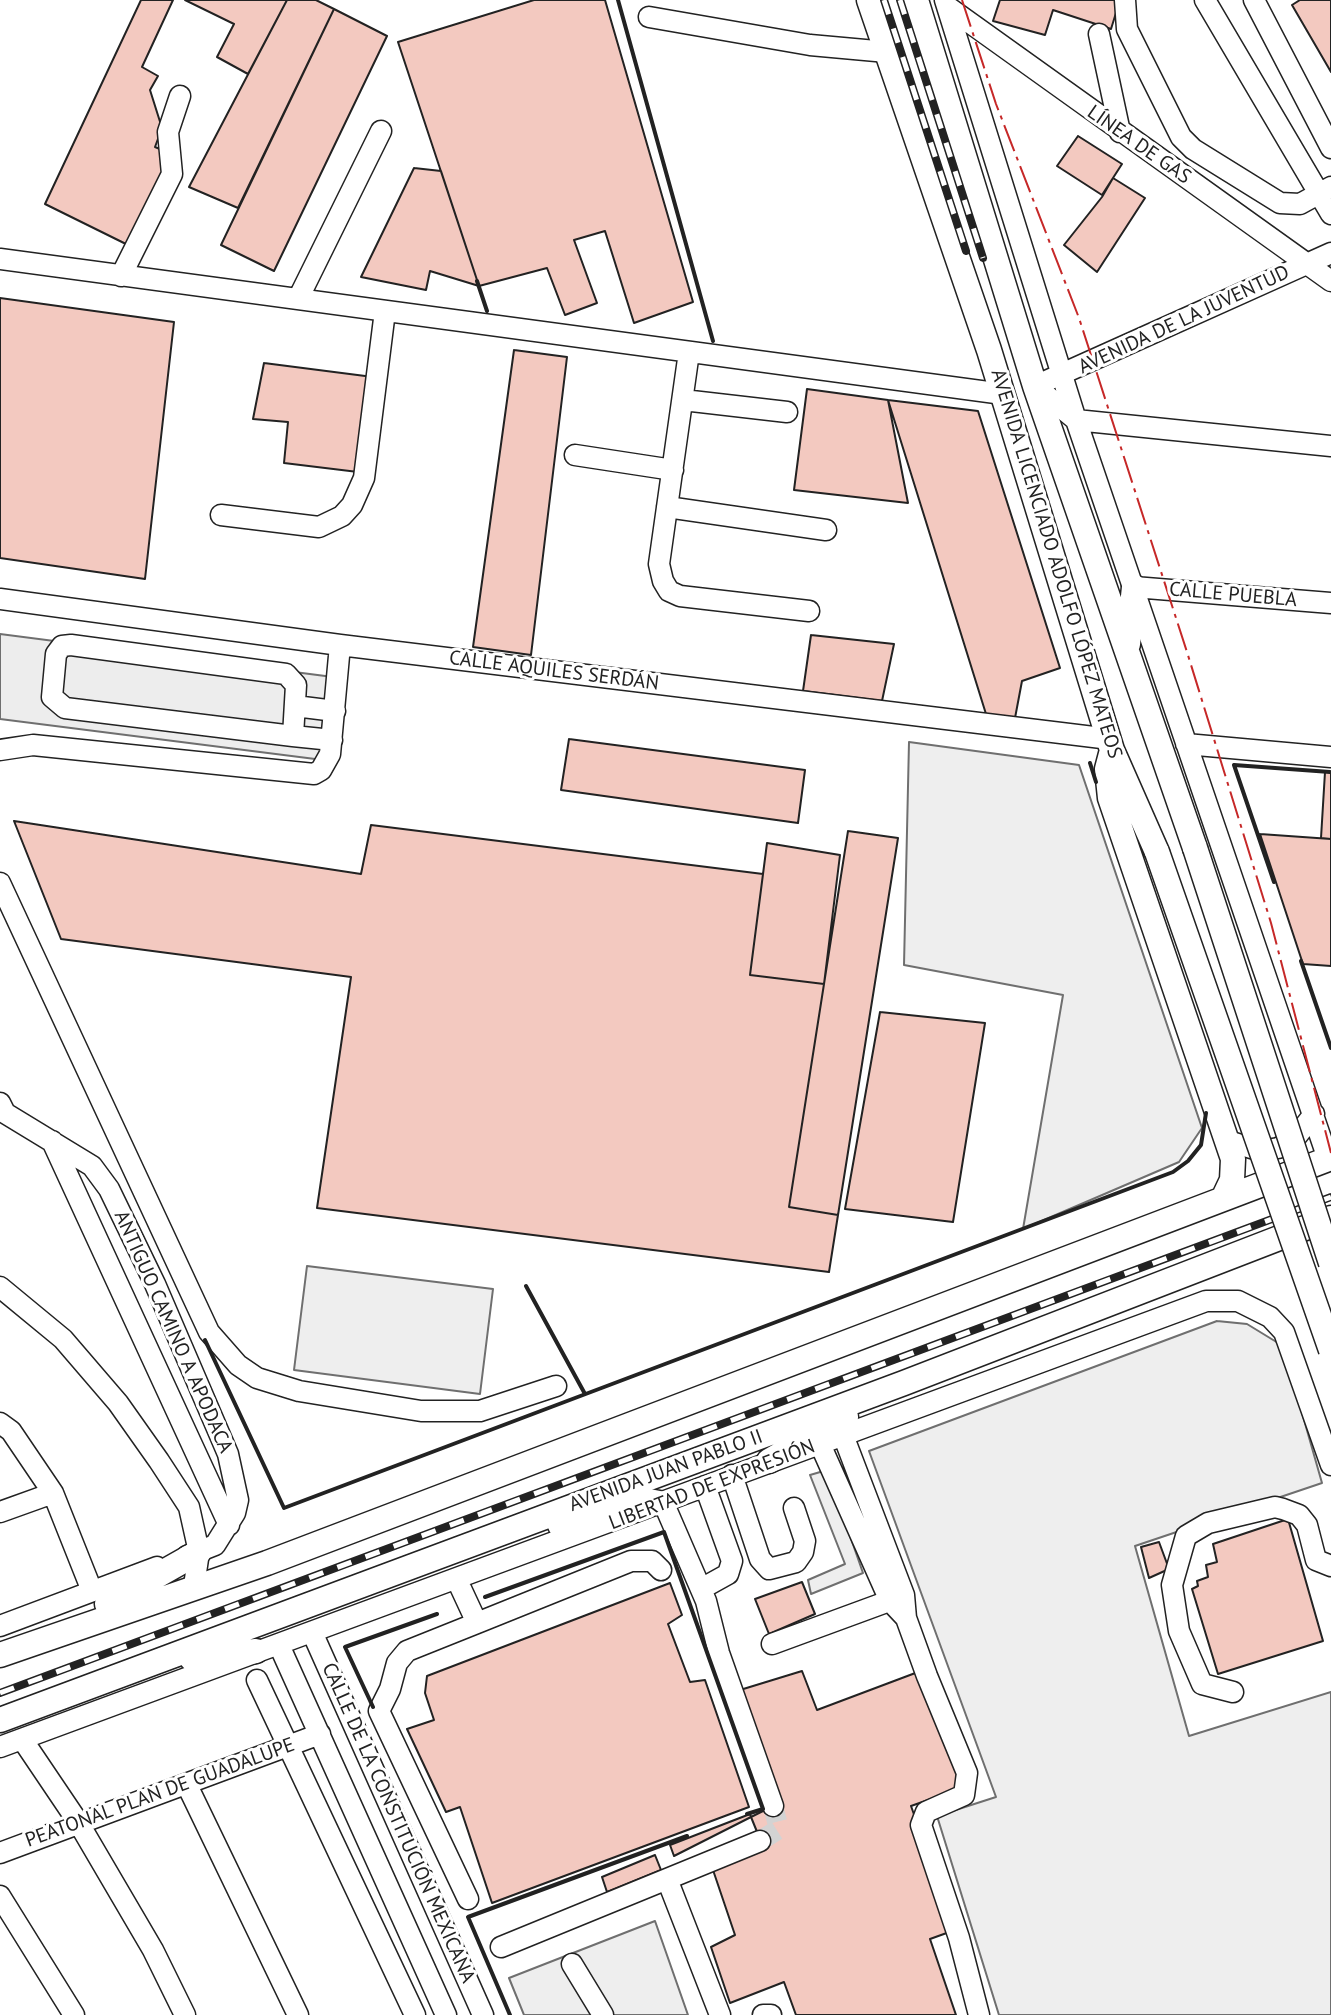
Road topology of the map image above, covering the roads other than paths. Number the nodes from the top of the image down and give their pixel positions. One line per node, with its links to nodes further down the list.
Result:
1 (869, 0): 9 (main road, AVENIDA LICENCIADO ADOLFO LÓPEZ MATEOS)
2 (916, 0): 25 (main road, AVENIDA LICENCIADO ADOLFO LÓPEZ MATEOS)
3 (1125, 0): 14 (street)
4 (1205, 0): 14 (street)
5 (1254, 0): 13 (street)
6 (946, 3): 12 (street, LÍNEA DE GAS); 24 (street)
7 (649, 17): 9 (street)
8 (1099, 34): 12 (street)
9 (887, 52): 26 (main road, AVENIDA LICENCIADO ADOLFO LÓPEZ MATEOS)
10 (180, 96): 19 (street)
11 (381, 131): 21 (street)
12 (1120, 132): 18 (street, LÍNEA DE GAS)
13 (1331, 148)
14 (1325, 191): 15 (street)
15 (1331, 214)
16 (1331, 253): 18 (street, AVENIDA DE LA JUVENTUD)
17 (0, 259): 19 (street)
18 (1307, 263): 20 (street, LÍNEA DE GAS); 24 (street, AVENIDA DE LA JUVENTUD)
19 (121, 276): 21 (street)
20 (1331, 281)
21 (298, 299): 22 (street)
22 (385, 311): 23 (street); 34 (street)
23 (689, 352): 26 (street); 27 (street)
24 (1062, 376): 25 (street, AVENIDA DE LA JUVENTUD); 29 (street)
25 (1035, 386): 29 (street); 41 (main road, AVENIDA LICENCIADO ADOLFO LÓPEZ MATEOS)
26 (1003, 394): 46 (main road, AVENIDA LICENCIADO ADOLFO LÓPEZ MATEOS)
27 (683, 400): 28 (street); 32 (street)
28 (787, 412)
29 (1076, 420): 30 (street); 36 (street)
30 (1331, 446)
31 (575, 455): 32 (street)
32 (673, 470): 33 (street)
33 (667, 507): 35 (street); 39 (street)
34 (221, 515)
35 (826, 530)
36 (1134, 587): 38 (street, CALLE PUEBLA); 41 (main road); 47 (street)
37 (0, 599): 40 (street, CALLE AQUILES SERDÁN)
38 (1331, 603)
39 (809, 611)
40 (340, 645): 43 (street); 46 (street, CALLE AQUILES SERDÁN)
41 (1128, 650): 58 (main road, AVENIDA LICENCIADO ADOLFO LÓPEZ MATEOS, bridge)
42 (295, 706): 43 (street); 44 (street); 44 (street)
43 (335, 711): 45 (street)
44 (293, 736): 45 (street)
45 (332, 740): 48 (street)
46 (1111, 744): 54 (main road); 60 (main road, AVENIDA LICENCIADO ADOLFO LÓPEZ MATEOS, bridge)
47 (1186, 744): 49 (street); 52 (street)
48 (0, 750)
49 (1331, 757)
50 (0, 883): 62 (street)
51 (2, 1109): 53 (street, ANTIGUO CAMINO A APODACA)
52 (1314, 1114): 54 (street); 55 (street)
53 (52, 1141): 74 (street); 74 (street, ANTIGUO CAMINO A APODACA)
54 (1228, 1141): 56 (main road)
55 (1329, 1158): 56 (main road)
56 (1223, 1199): 80 (main road)
57 (1331, 1218): 61 (main road, AVENIDA JUAN PABLO II)
58 (1331, 1263)
59 (0, 1287): 76 (street)
60 (1331, 1350)
61 (904, 1383): 66 (main road); 75 (main road, AVENIDA JUAN PABLO II)
62 (556, 1386)
63 (0, 1423): 70 (street)
64 (843, 1435): 65 (street, LIBERTAD DE EXPRESIÓN); 67 (street, LIBERTAD DE EXPRESIÓN); 83 (street)
65 (820, 1444): 66 (street, LIBERTAD DE EXPRESIÓN); 83 (street)
66 (769, 1461): 68 (street, LIBERTAD DE EXPRESIÓN)
67 (1331, 1465)
68 (732, 1475): 69 (street, LIBERTAD DE EXPRESIÓN); 72 (street)
69 (705, 1486): 71 (street, LIBERTAD DE EXPRESIÓN); 81 (street)
70 (53, 1493): 73 (street); 82 (street)
71 (664, 1504): 75 (main road); 79 (street, LIBERTAD DE EXPRESIÓN); 81 (street)
72 (794, 1508)
73 (0, 1512)
74 (229, 1525): 76 (street)
75 (483, 1538): 91 (main road, AVENIDA JUAN PABLO II)
76 (199, 1552): 80 (street); 82 (street); 86 (main road)
77 (1331, 1566): 93 (street)
78 (661, 1570): 84 (street)
79 (457, 1580): 84 (street); 87 (street, LIBERTAD DE EXPRESIÓN)
80 (194, 1586): 86 (main road)
81 (701, 1589): 100 (street)
82 (92, 1591): 85 (street)
83 (897, 1598): 88 (street); 119 (street)
84 (477, 1623): 106 (street)
85 (0, 1626)
86 (73, 1627): 90 (main road)
87 (312, 1632): 89 (street, LIBERTAD DE EXPRESIÓN); 114 (street, CALLE DE LA CONSTITUCIÓN MEXICANA)
88 (772, 1644)
89 (267, 1648): 91 (main road); 95 (street); 96 (street, LIBERTAD DE EXPRESIÓN)
90 (0, 1655)
91 (154, 1664): 94 (main road, AVENIDA JUAN PABLO II)
92 (257, 1680): 97 (street)
93 (1233, 1692)
94 (0, 1720)
95 (320, 1734): 97 (street, PEATONAL PLAN DE GUADALUPE); 113 (street)
96 (22, 1739): 98 (street, LIBERTAD DE EXPRESIÓN); 101 (street)
97 (287, 1746): 99 (street, PEATONAL PLAN DE GUADALUPE); 112 (street)
98 (0, 1747)
99 (187, 1785): 101 (street, PEATONAL PLAN DE GUADALUPE); 111 (street)
100 (773, 1806)
101 (78, 1822): 103 (street, PEATONAL PLAN DE GUADALUPE); 110 (street)
102 (760, 1841): 104 (street)
103 (0, 1853)
104 (667, 1879): 107 (street); 116 (street)
105 (0, 1896): 109 (street)
106 (468, 1899)
107 (501, 1947)
108 (572, 1964): 115 (street)
109 (74, 2015)
110 (185, 2015)
111 (298, 2015)
112 (415, 2015)
113 (446, 2015)
114 (483, 2015)
115 (603, 2015)
116 (720, 2015)
117 (763, 2015): 118 (street)
118 (771, 2015)
119 (979, 2015)

